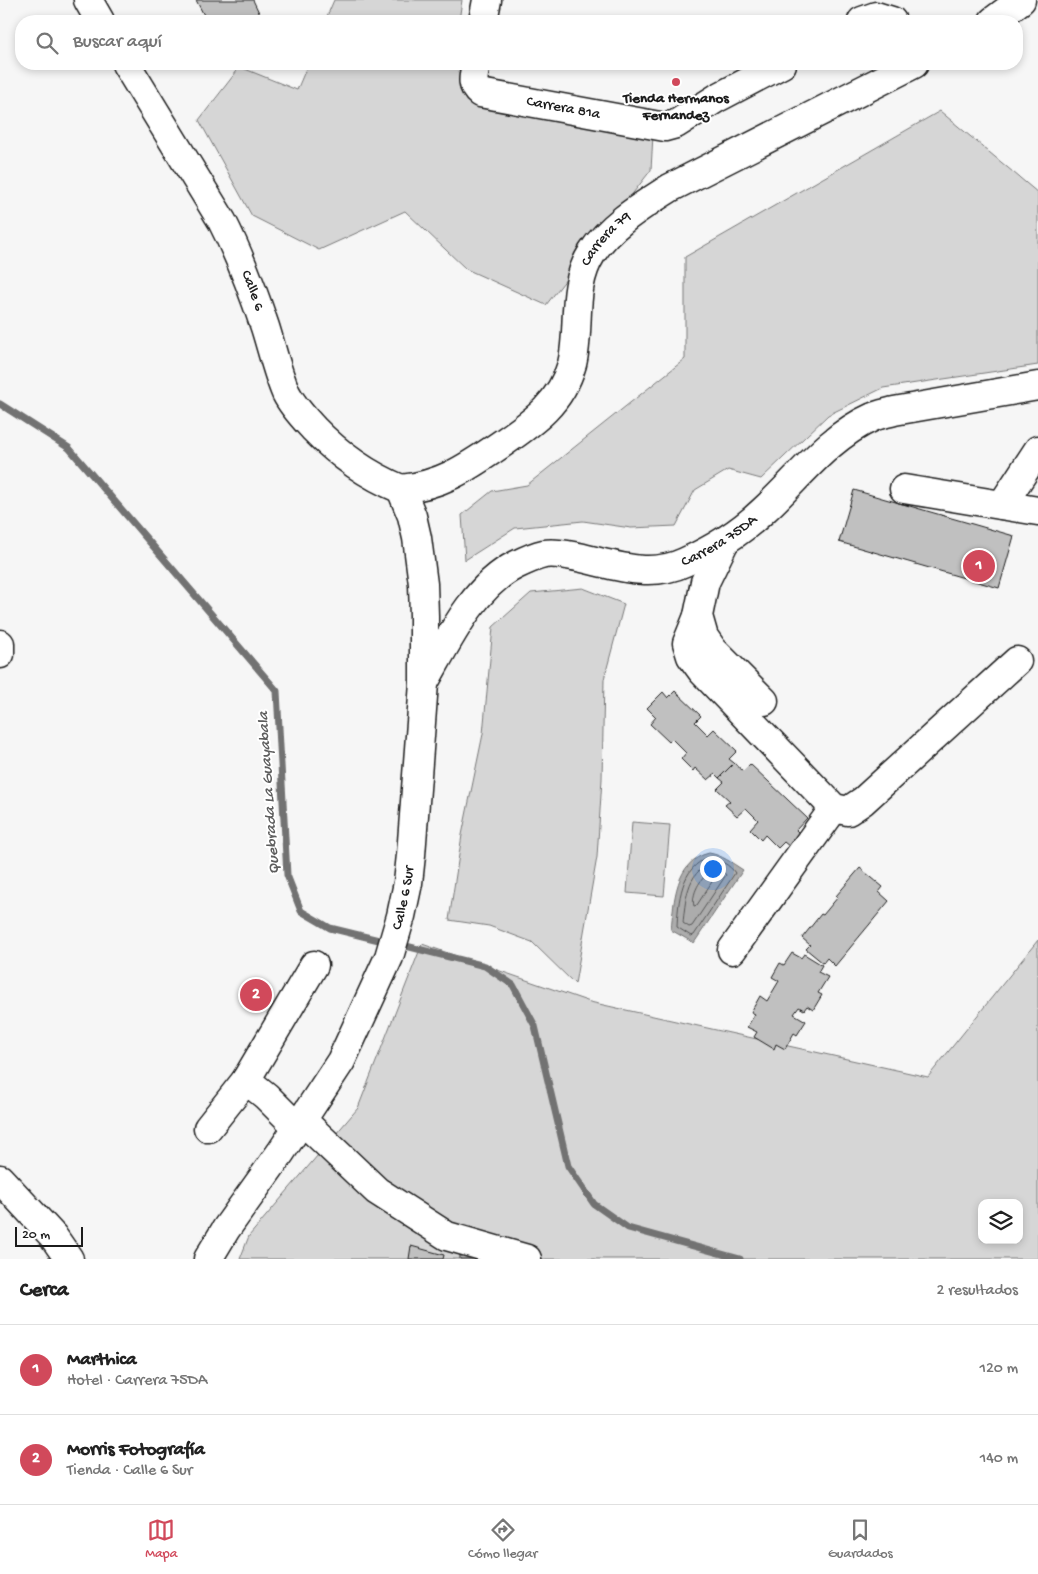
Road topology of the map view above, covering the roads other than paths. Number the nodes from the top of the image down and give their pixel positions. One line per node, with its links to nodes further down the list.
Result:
1 (487, 0): 3 (main road)
2 (1021, 0): 4 (main road)
3 (484, 15)
4 (1001, 15)
5 (130, 70): 11 (main road, Calle 6)
6 (475, 70): 7 (main road, Carrera 81a)
7 (771, 70)
8 (902, 70): 11 (main road, Carrera 79)
9 (1038, 386): 15 (main road, Carrera 75DA)
10 (1038, 450): 13 (main road)
11 (401, 489): 20 (main road, Calle 6 Sur)
12 (904, 489): 13 (main road)
13 (1002, 505): 14 (main road)
14 (1038, 511)
15 (726, 541): 16 (main road); 20 (main road, Carrera 75DA)
16 (698, 616): 21 (main road); 22 (main road)
17 (0, 644): 18 (main road)
18 (0, 654)
19 (1017, 662): 22 (main road)
20 (424, 683): 26 (main road, Calle 6 Sur)
21 (764, 701)
22 (834, 808): 23 (main road)
23 (732, 950)
24 (314, 965): 25 (main road)
25 (246, 1080): 26 (main road); 27 (main road)
26 (300, 1123): 30 (main road, Calle 6 Sur); 31 (main road)
27 (208, 1128)
28 (0, 1179): 29 (main road)
29 (69, 1259)
30 (208, 1259)
31 (527, 1259)

